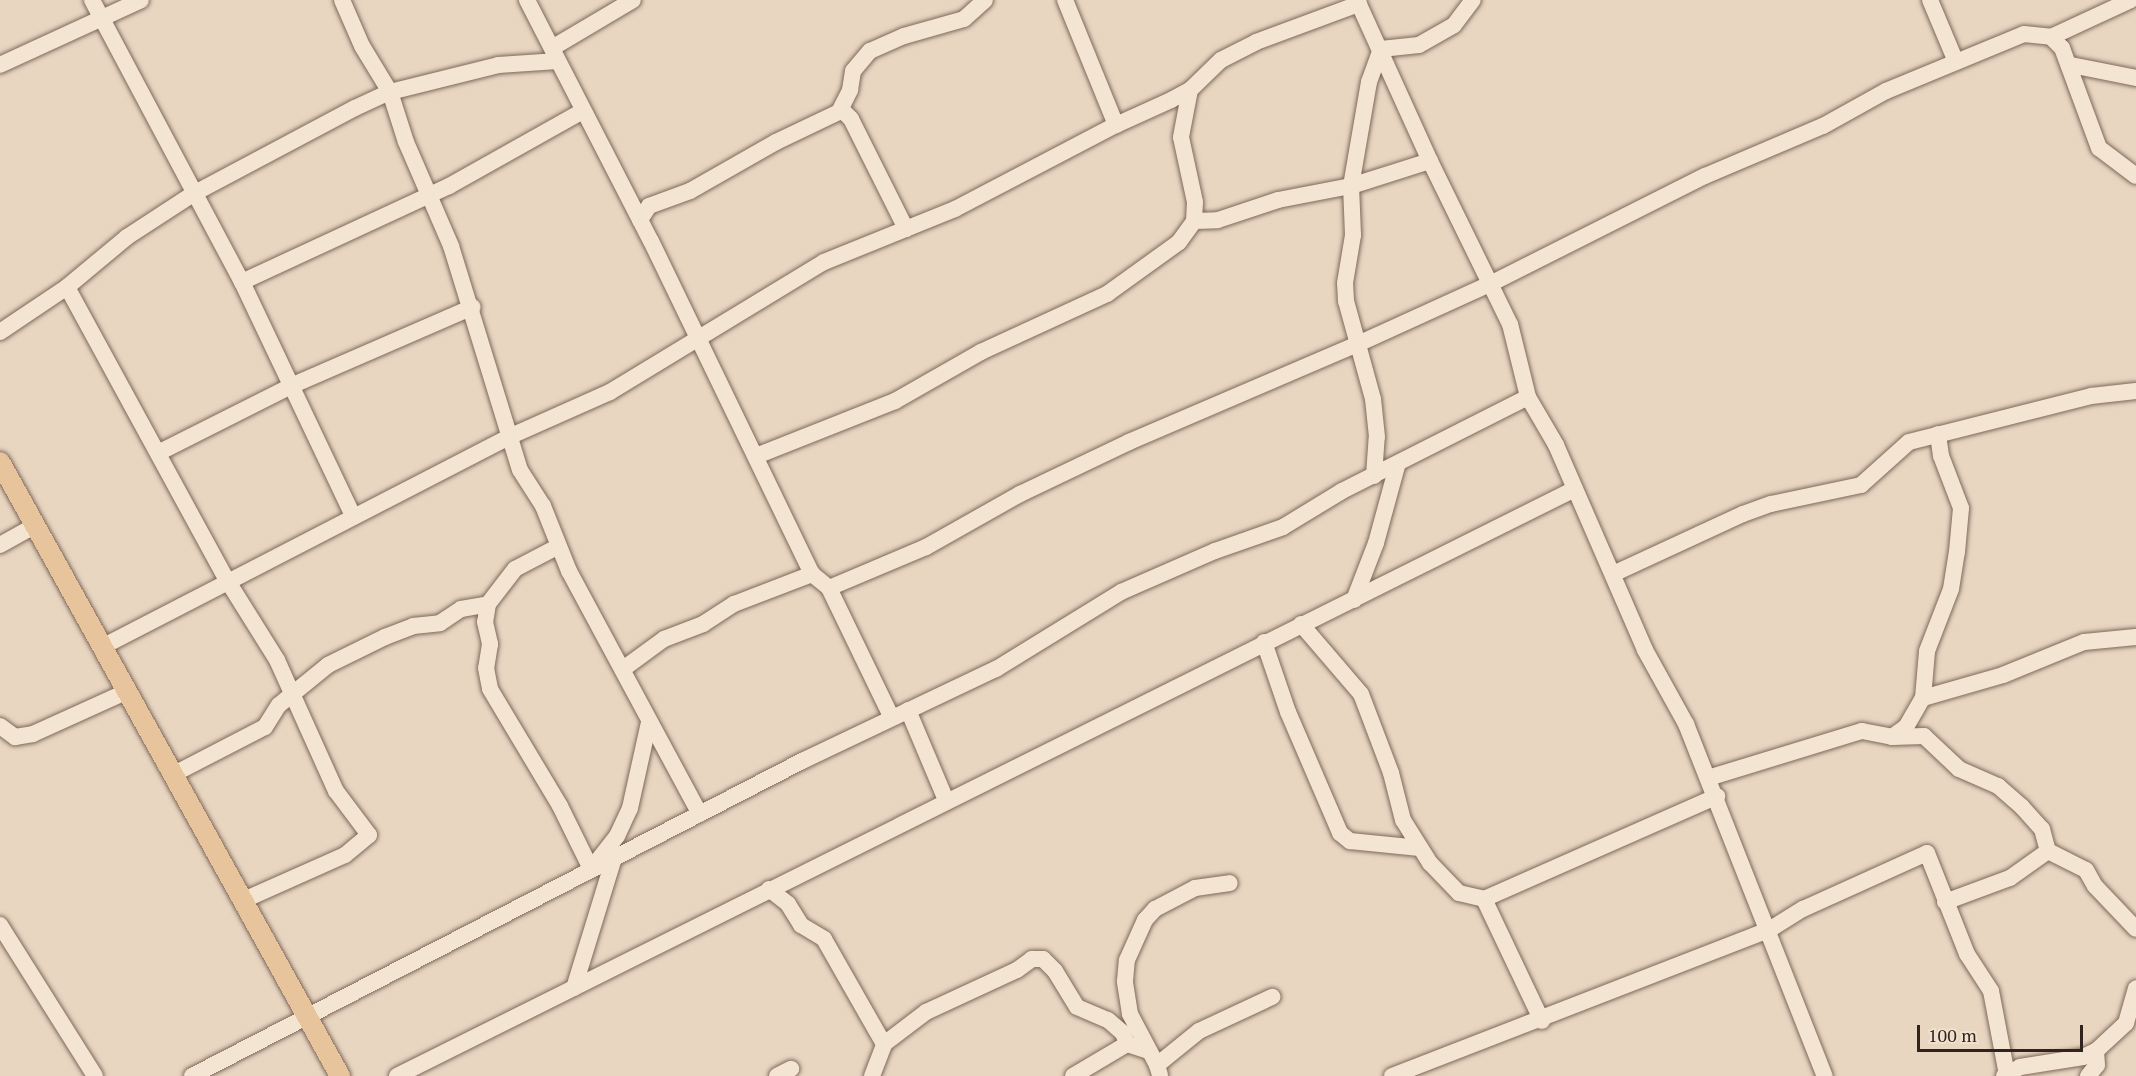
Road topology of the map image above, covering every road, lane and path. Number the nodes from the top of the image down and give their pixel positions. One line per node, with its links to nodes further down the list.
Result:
1 (92, 0): 12 (street)
2 (141, 0): 12 (street)
3 (342, 0): 21 (street)
4 (527, 0): 15 (street)
5 (633, 0): 15 (street)
6 (985, 0): 23 (street)
7 (1065, 0): 24 (street)
8 (1473, 0): 14 (street)
9 (1929, 0): 16 (street)
10 (2132, 0): 13 (street)
11 (1358, 2): 14 (street); 20 (street)
12 (102, 15): 17 (street); 28 (street)
13 (2051, 37): 16 (street); 18 (street)
14 (1381, 49): 25 (street); 27 (street)
15 (555, 55): 21 (street); 22 (street)
16 (1956, 62): 34 (street)
17 (0, 65)
18 (2071, 65): 19 (street); 26 (street)
19 (2136, 78)
20 (1190, 90): 24 (street); 31 (street)
21 (390, 92): 28 (street); 29 (street)
22 (581, 112): 29 (street); 30 (street)
23 (839, 112): 30 (street); 32 (street)
24 (1116, 125): 32 (street)
25 (1430, 161): 27 (street); 34 (street)
26 (2136, 176)
27 (1351, 186): 31 (street); 39 (street)
28 (193, 194): 33 (street); 35 (street)
29 (427, 195): 33 (street); 36 (street)
30 (640, 220): 38 (street)
31 (1194, 221): 46 (street)
32 (906, 229): 38 (street)
33 (242, 282): 40 (street)
34 (1492, 283): 39 (street); 42 (street)
35 (67, 287): 37 (street); 45 (street)
36 (473, 307): 40 (street); 44 (street)
37 (0, 332)
38 (698, 339): 44 (street); 46 (street)
39 (1358, 344): 49 (street); 58 (street)
40 (291, 386): 45 (street); 51 (street)
41 (2136, 391): 43 (street)
42 (1527, 397): 48 (street); 50 (street)
43 (1938, 434): 56 (street); 68 (street)
44 (511, 436): 51 (street); 54 (street)
45 (160, 452): 57 (street)
46 (756, 456): 55 (street)
47 (0, 462): 52 (main road)
48 (1397, 466): 49 (street); 59 (street)
49 (1374, 476): 69 (street)
50 (1575, 489): 56 (street); 59 (street)
51 (353, 516): 57 (street)
52 (34, 526): 53 (street); 64 (main road)
53 (0, 545)
54 (557, 546): 60 (street); 65 (street)
55 (812, 574): 58 (street); 65 (street)
56 (1613, 574): 75 (street)
57 (227, 580): 64 (street); 67 (street)
58 (829, 588): 70 (street)
59 (1354, 600): 61 (street)
60 (488, 604): 67 (street); 82 (street)
61 (1301, 624): 63 (street); 79 (street)
62 (2136, 637): 68 (street)
63 (1263, 642): 77 (street); 79 (street)
64 (102, 647): 66 (main road)
65 (623, 669): 71 (street)
66 (128, 691): 72 (street); 74 (main road)
67 (292, 697): 74 (street); 86 (street)
68 (1923, 698): 73 (street)
69 (908, 710): 70 (street); 77 (street)
70 (891, 716): 78 (street)
71 (649, 721): 78 (street); 82 (street)
72 (0, 726)
73 (1892, 737): 75 (street); 80 (street)
74 (174, 774): 86 (main road)
75 (1708, 778): 76 (street)
76 (1717, 796): 85 (street); 90 (street)
77 (946, 800): 84 (street)
78 (700, 814): 81 (street)
79 (1420, 848): 85 (street)
80 (2048, 852): 87 (street); 89 (street)
81 (614, 858): 82 (street); 91 (street)
82 (591, 869): 94 (street)
83 (1230, 883): 99 (street)
84 (769, 889): 91 (street); 96 (street)
85 (1484, 899): 95 (street)
86 (244, 900): 94 (main road)
87 (1945, 902): 90 (street); 100 (street)
88 (0, 926): 101 (street)
89 (2136, 929)
90 (1769, 930): 95 (street); 108 (street)
91 (574, 988): 104 (street)
92 (2136, 988): 98 (street)
93 (1272, 997): 99 (street)
94 (308, 1015): 102 (street); 103 (main road)
95 (1542, 1021): 107 (street)
96 (884, 1044): 97 (street); 105 (street)
97 (1127, 1044): 99 (street); 106 (street)
98 (2096, 1051): 100 (street); 109 (street)
99 (1155, 1064)
100 (2005, 1075)
101 (95, 1076)
102 (192, 1076)
103 (340, 1076)
104 (396, 1076)
105 (872, 1076)
106 (1073, 1076)
107 (1392, 1076)
108 (1825, 1076)
109 (2088, 1076)

